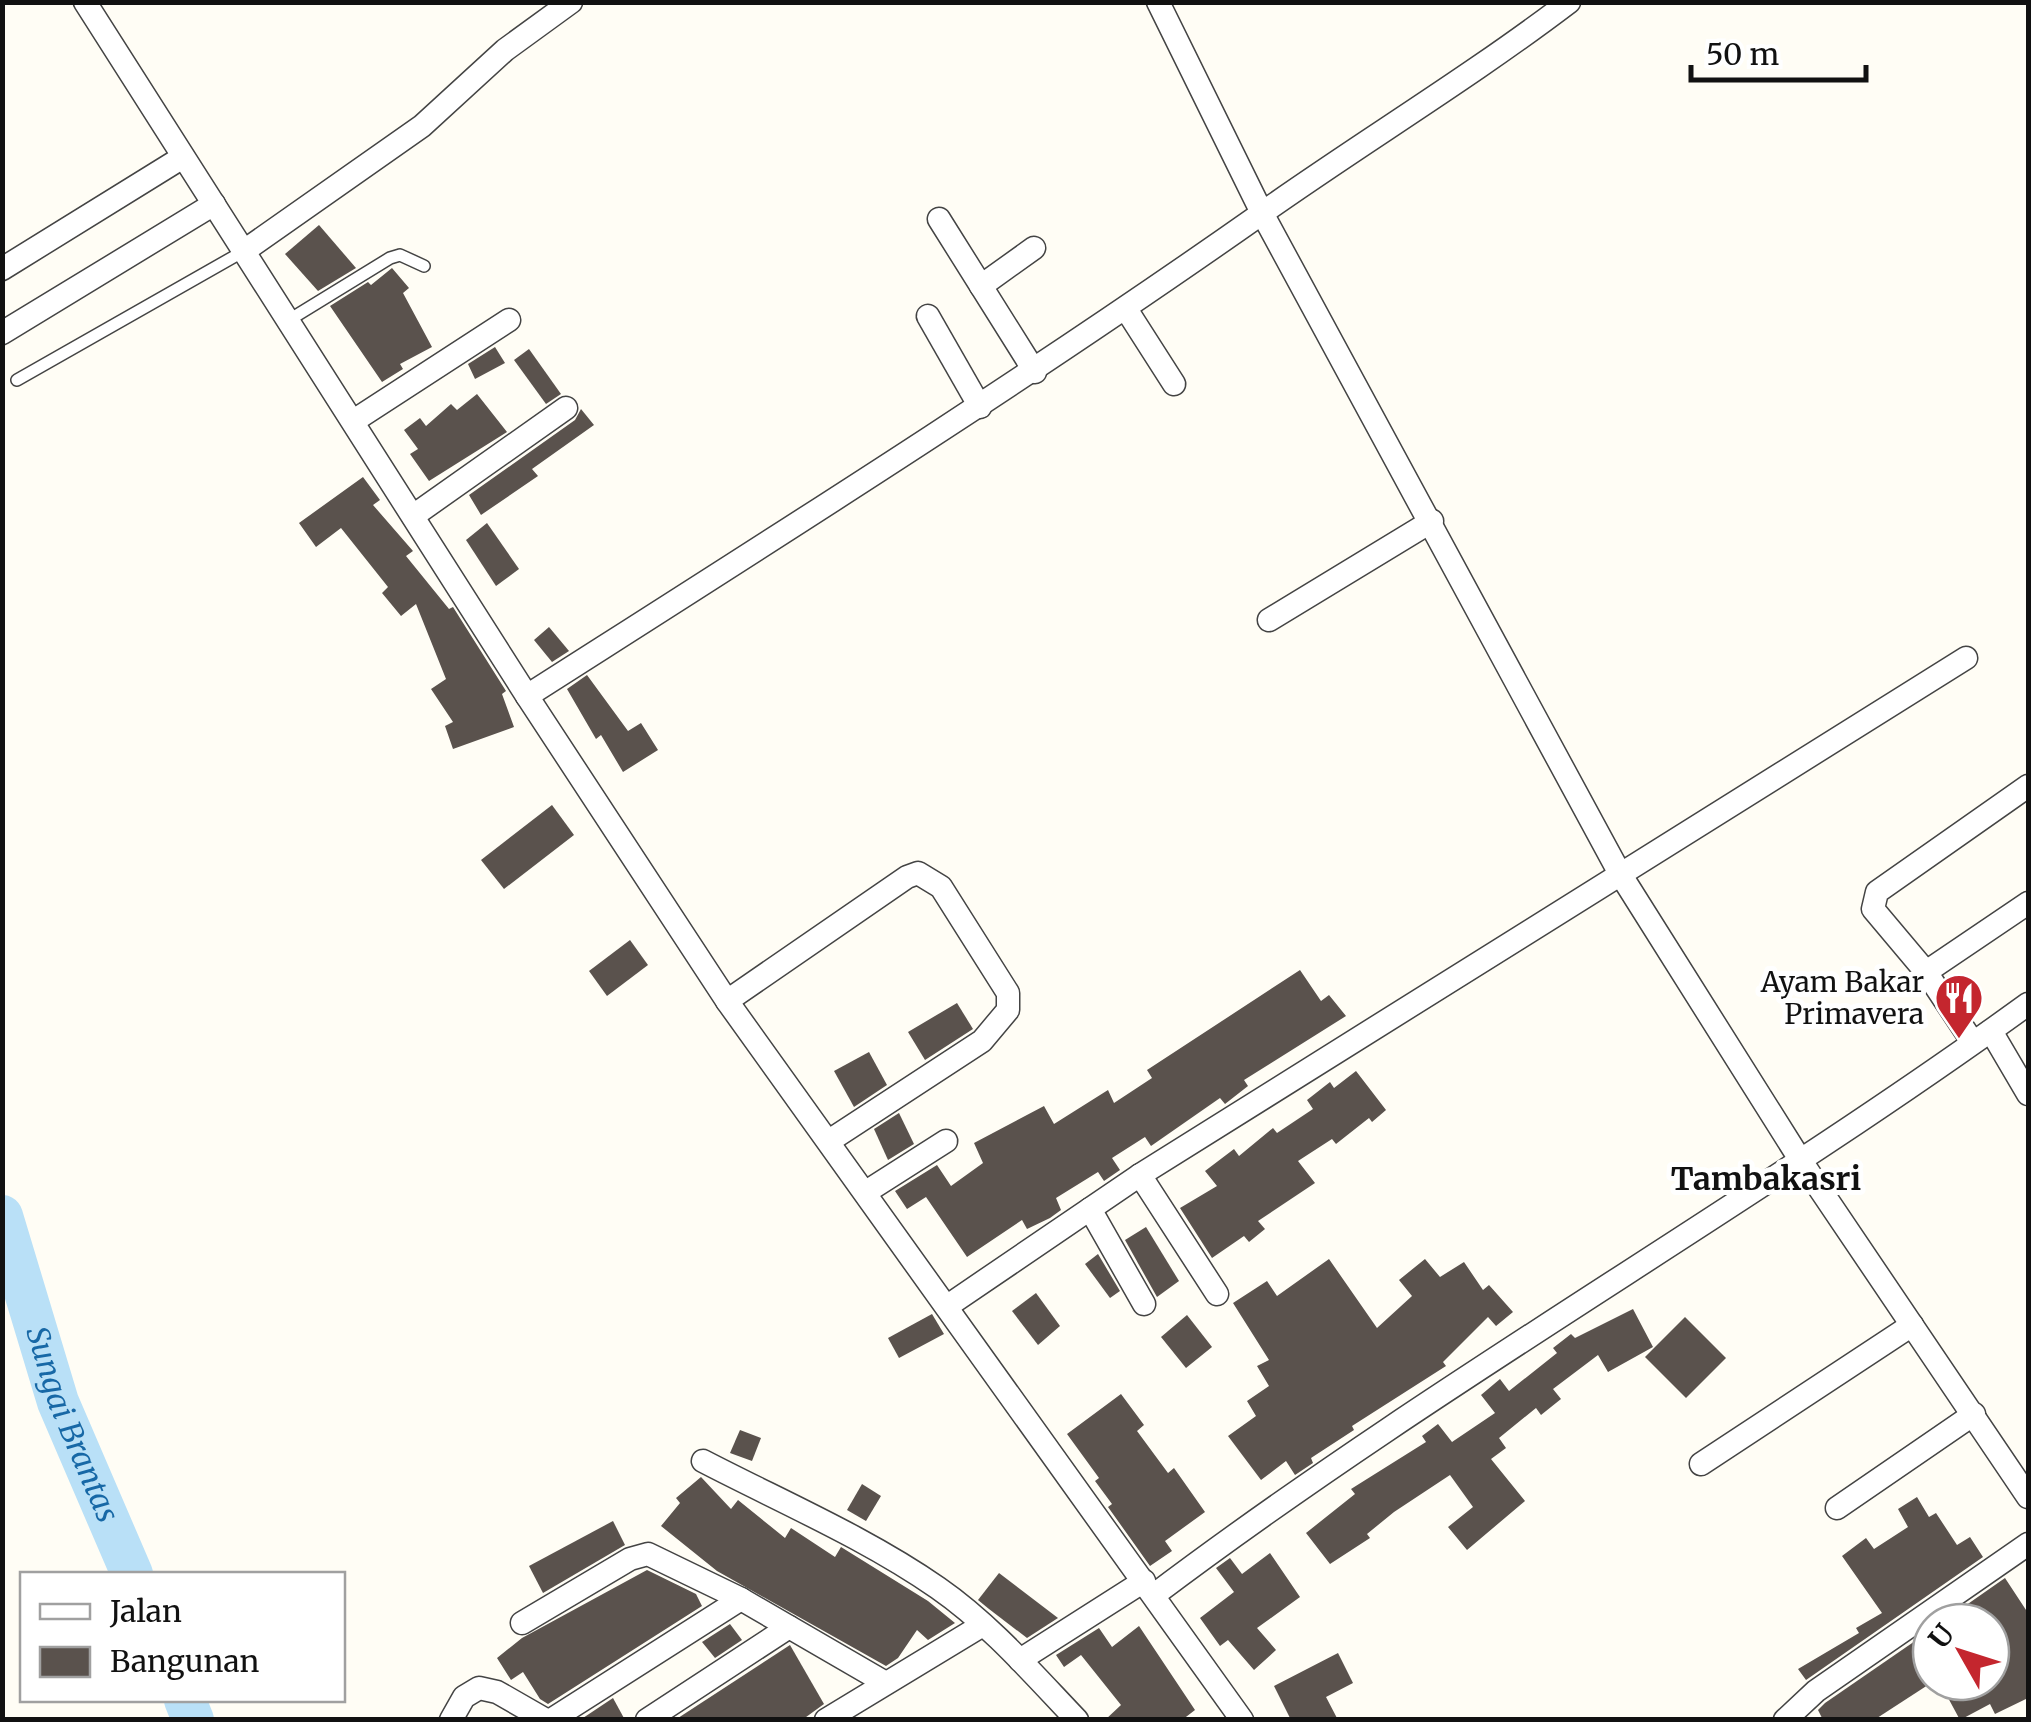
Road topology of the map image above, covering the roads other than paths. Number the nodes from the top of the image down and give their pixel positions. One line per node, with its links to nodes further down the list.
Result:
1 (85, 2): 5 (street)
2 (570, 2): 10 (street)
3 (1158, 2): 7 (street)
4 (1570, 2): 7 (street)
5 (183, 157): 6 (street); 12 (street)
6 (214, 204): 10 (street); 18 (street)
7 (1262, 213): 14 (street); 26 (street)
8 (939, 219): 13 (street)
9 (1034, 248): 13 (street)
10 (244, 251): 16 (street); 20 (lane)
11 (424, 266): 16 (lane)
12 (2, 269)
13 (981, 286): 19 (street)
14 (1126, 309): 19 (street); 21 (street)
15 (928, 316): 22 (street)
16 (289, 320): 24 (street)
17 (509, 320): 24 (street)
18 (2, 333)
19 (1035, 372): 22 (street)
20 (18, 380)
21 (1174, 384)
22 (980, 407): 29 (street)
23 (566, 408): 25 (street)
24 (355, 420): 25 (street)
25 (414, 516): 29 (street)
26 (1432, 521): 27 (street); 31 (street)
27 (1269, 620)
28 (1966, 658): 31 (street)
29 (527, 696): 34 (street)
30 (2028, 786): 33 (street)
31 (1619, 872): 40 (street); 41 (street)
32 (2028, 904): 33 (street)
33 (1926, 972): 36 (street)
34 (727, 1001): 38 (street); 38 (street)
35 (2028, 1004): 36 (street)
36 (1981, 1036): 37 (street); 40 (street)
37 (2028, 1094)
38 (829, 1141): 42 (street)
39 (946, 1141): 42 (street)
40 (1802, 1161): 47 (street); 54 (street)
41 (1140, 1174): 43 (street); 44 (street)
42 (866, 1192): 46 (street)
43 (1090, 1209): 45 (street); 46 (street)
44 (1216, 1294)
45 (1144, 1304)
46 (949, 1305): 54 (street)
47 (1912, 1325): 48 (street); 50 (street)
48 (1974, 1414): 51 (street); 52 (street)
49 (704, 1461): 57 (street)
50 (1701, 1464)
51 (2028, 1497)
52 (1838, 1508)
53 (2028, 1544): 67 (street)
54 (1149, 1588): 59 (street); 66 (street)
55 (741, 1600): 56 (street); 58 (street); 62 (street)
56 (522, 1623)
57 (981, 1626): 59 (street); 60 (street)
58 (788, 1627): 60 (street); 63 (street)
59 (1020, 1660): 65 (street)
60 (884, 1682): 64 (street)
61 (451, 1720): 62 (street)
62 (548, 1720)
63 (647, 1720)
64 (826, 1720)
65 (1077, 1720)
66 (1242, 1720)
67 (1785, 1720)

